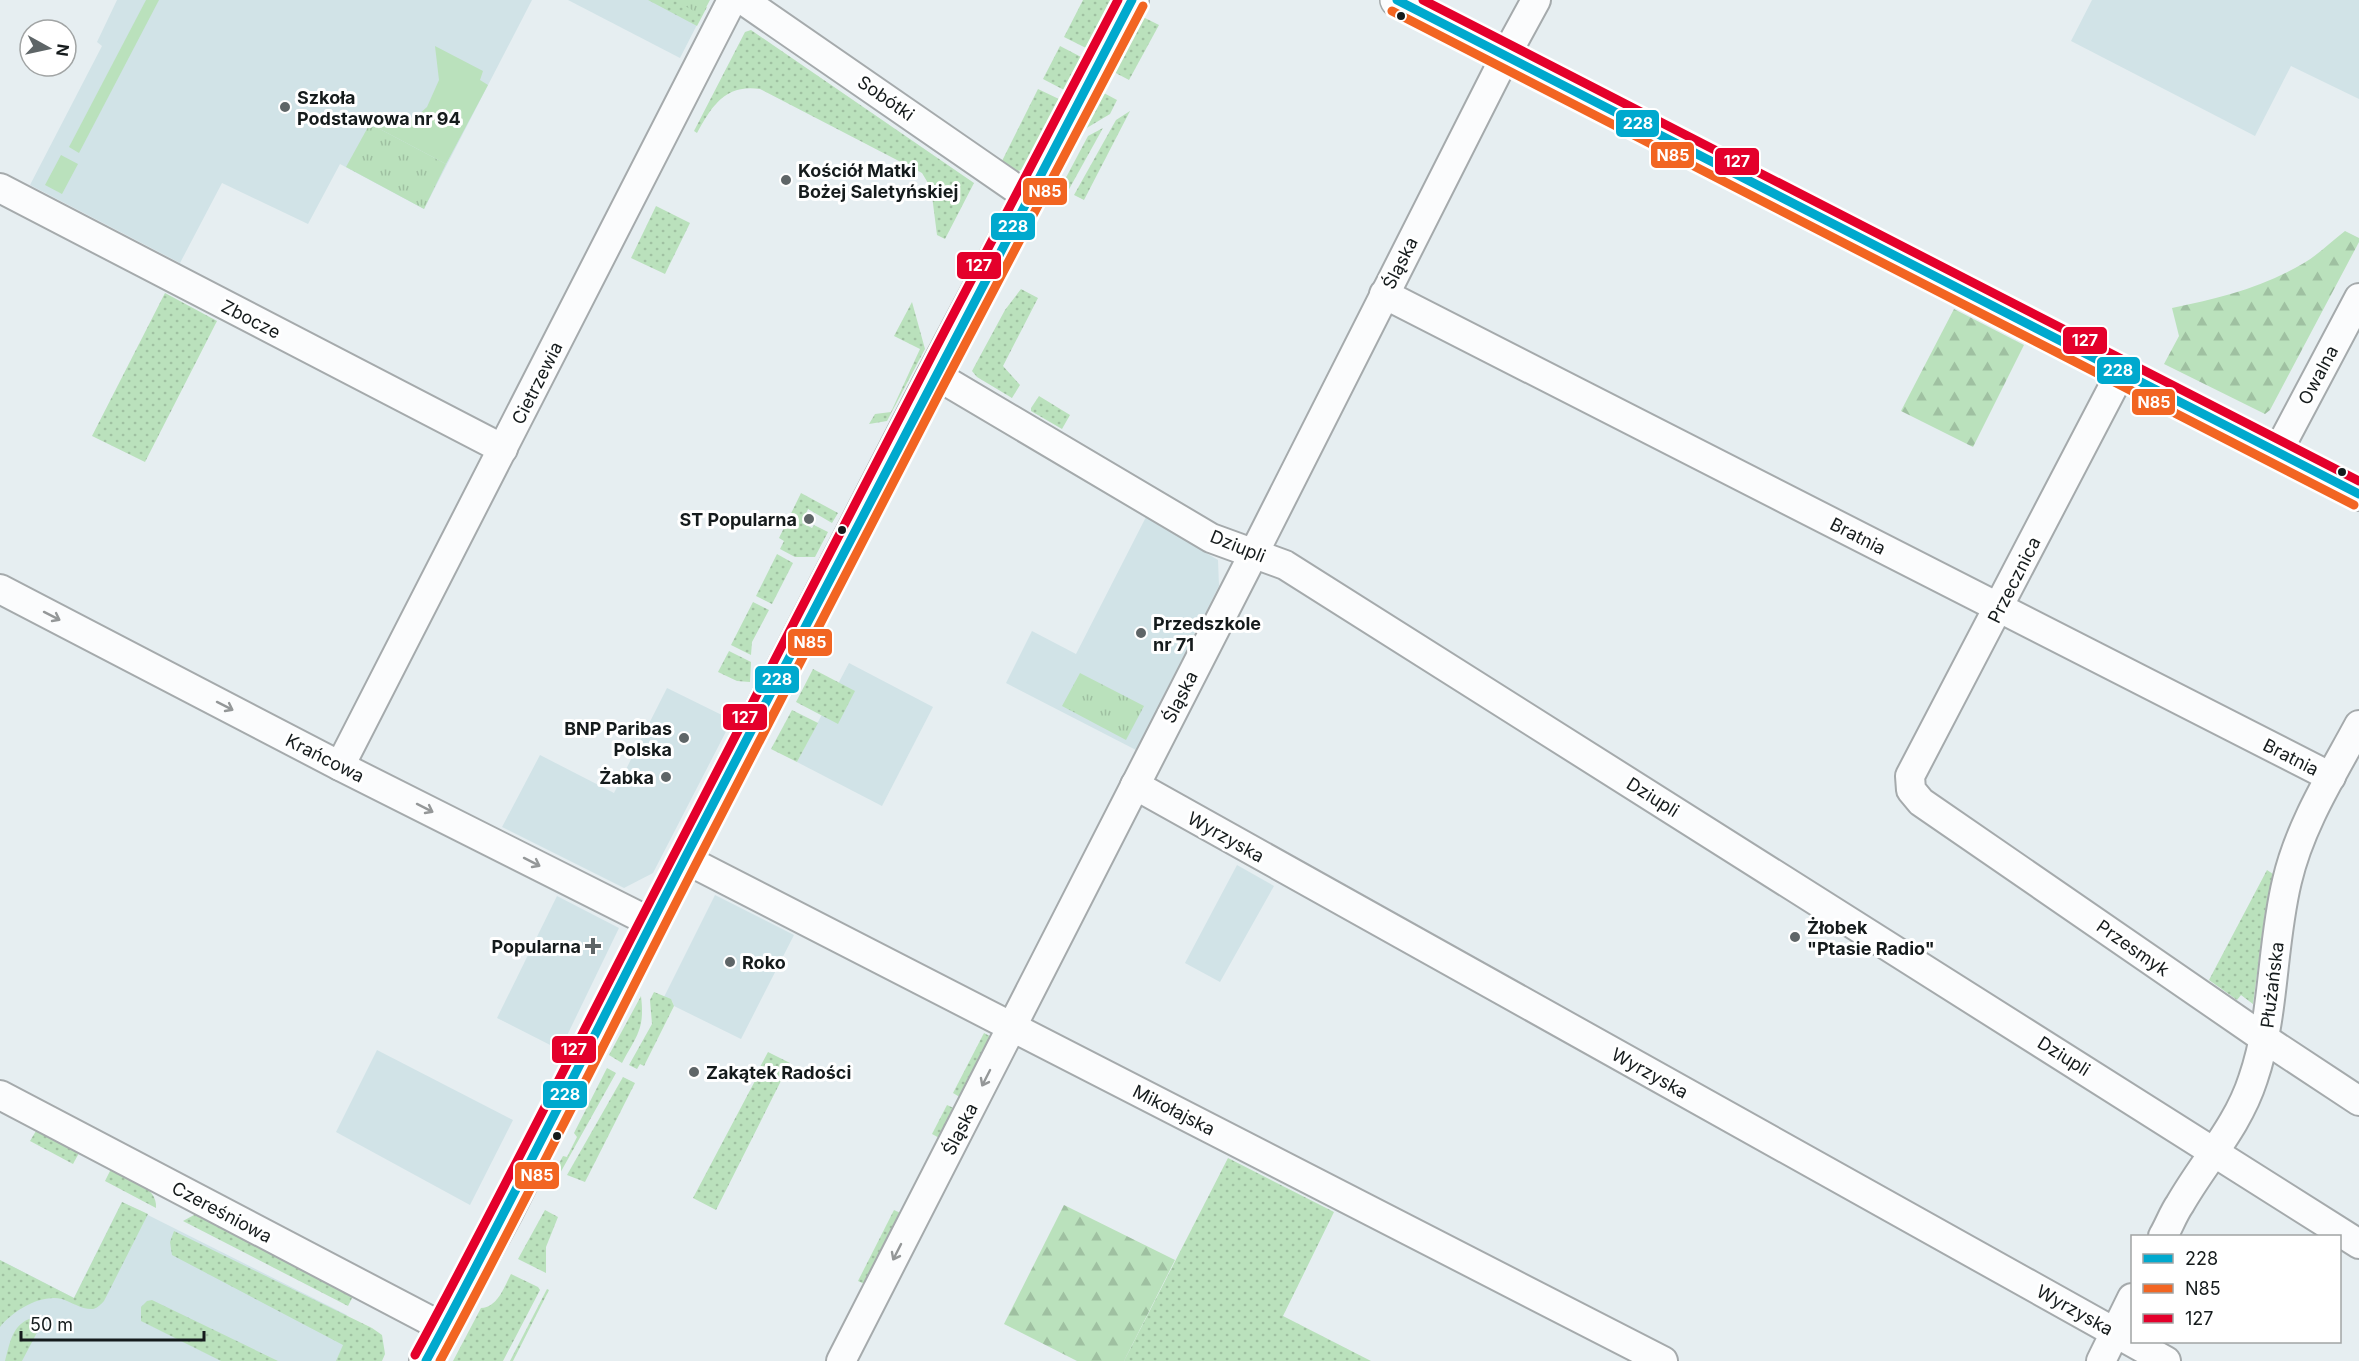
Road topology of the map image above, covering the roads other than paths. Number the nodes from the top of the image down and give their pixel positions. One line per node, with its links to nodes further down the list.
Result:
1 (732, 0): 13 (street, Cietrzewia)
2 (743, 0): 8 (street, Sobótki)
3 (1132, 0): 8 (street)
4 (1397, 0): 6 (street)
5 (1536, 0): 6 (street, Śląska)
6 (1506, 55): 9 (street, Śląska); 11 (street)
7 (0, 189): 13 (street, Zbocze)
8 (1028, 197): 12 (street)
9 (1384, 294): 16 (street, Śląska); 18 (street, Bratnia)
10 (2359, 298): 14 (street, Owalna)
11 (2122, 370): 14 (street); 18 (street, Przecznica)
12 (934, 374): 16 (street, Dziupli); 24 (street)
13 (503, 449): 20 (street, Cietrzewia)
14 (2278, 451): 15 (street)
15 (2359, 494)
16 (1254, 554): 22 (street, Śląska); 30 (street, Dziupli)
17 (0, 589): 20 (street, Krańcowa, one-way to 20)
18 (1999, 608): 21 (street, Bratnia); 23 (street, Przecznica)
19 (2359, 725): 21 (street, Płużańska)
20 (340, 765): 25 (street, Krańcowa, one-way to 25)
21 (2331, 777): 27 (street, Płużańska)
22 (1135, 786): 26 (street, Śląska); 35 (street, Wyrzyska)
23 (1911, 790): 27 (street, Przesmyk)
24 (685, 859): 25 (street); 26 (street, Mikołajska)
25 (652, 923): 34 (street)
26 (1012, 1026): 39 (street, Śląska, one-way to 39); 40 (street, Mikołajska)
27 (2265, 1039): 29 (street, Przesmyk); 30 (street, Płużańska)
28 (0, 1095): 34 (street, Czereśniowa)
29 (2359, 1101)
30 (2215, 1152): 31 (street, Płużańska); 32 (street, Dziupli)
31 (2164, 1235)
32 (2359, 1244)
33 (2131, 1302): 35 (street)
34 (444, 1328): 38 (street)
35 (2115, 1333): 36 (street, Wyrzyska); 41 (street)
36 (2131, 1342)
37 (2133, 1343): 42 (street, Wyrzyska)
38 (426, 1361)
39 (841, 1361)
40 (1663, 1361)
41 (2102, 1361)
42 (2166, 1361)

